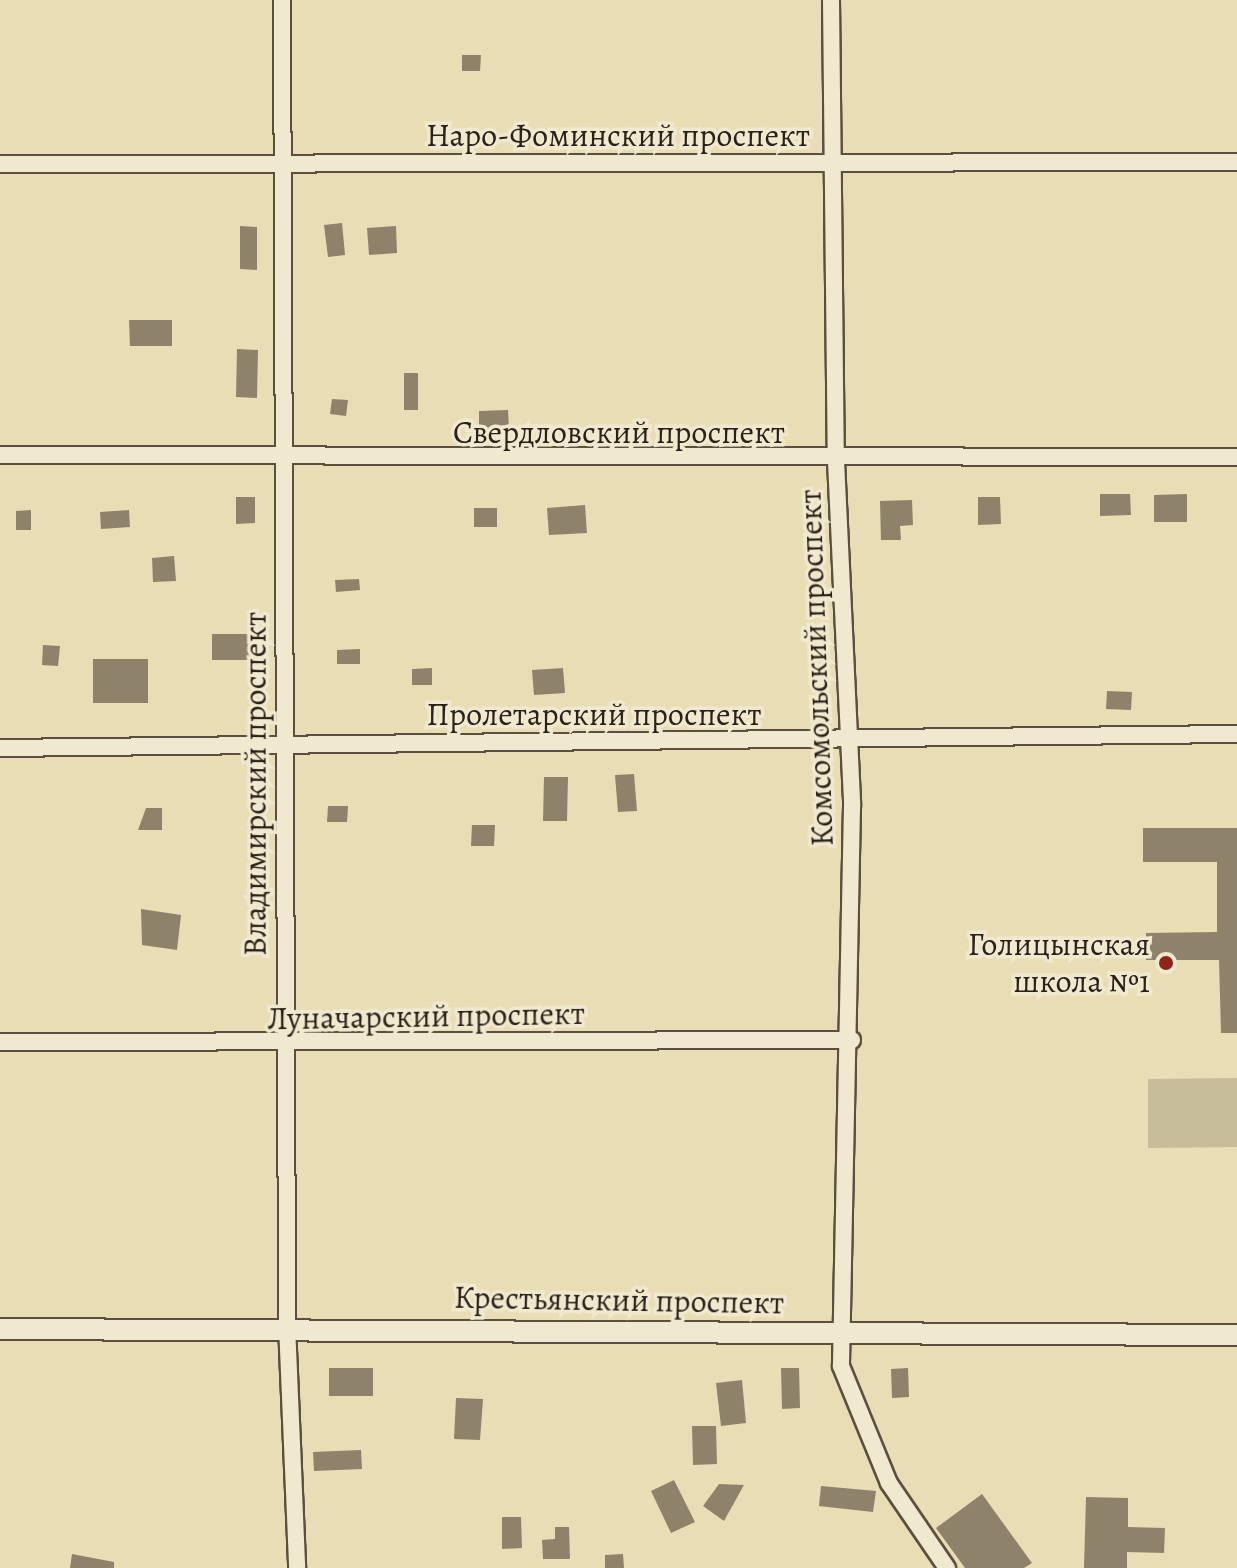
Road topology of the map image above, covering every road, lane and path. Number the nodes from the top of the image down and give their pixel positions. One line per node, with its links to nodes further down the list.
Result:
1 (282, 0): 6 (street, Владимирский проспект)
2 (831, 0): 4 (street, Комсомольский проспект)
3 (1237, 162): 4 (street, Наро-Фоминский проспект)
4 (832, 163): 6 (street, Наро-Фоминский проспект); 10 (street, Комсомольский проспект)
5 (0, 164): 6 (street, Наро-Фоминский проспект)
6 (282, 164): 9 (street, Владимирский проспект)
7 (0, 455): 9 (street, Свердловский проспект)
8 (1237, 457): 10 (street, Свердловский проспект)
9 (284, 458): 10 (street, Свердловский проспект); 13 (street, Владимирский проспект)
10 (836, 461): 12 (street, Комсомольский проспект)
11 (1237, 734): 12 (street, Пролетарский проспект)
12 (844, 741): 13 (street, Пролетарский проспект); 15 (street, Комсомольский проспект)
13 (282, 743): 14 (street, Пролетарский проспект); 17 (street, Владимирский проспект)
14 (0, 748)
15 (852, 1040): 17 (street, Луначарский проспект); 20 (street, Комсомольский проспект)
16 (0, 1042): 17 (street, Луначарский проспект)
17 (285, 1046): 18 (street, Владимирский проспект)
18 (287, 1325): 19 (street, Крестьянский проспект); 20 (street, Крестьянский проспект); 22 (street, Владимирский проспект)
19 (0, 1329)
20 (841, 1334): 21 (street, Крестьянский проспект); 23 (street, Комсомольский проспект)
21 (1237, 1335)
22 (297, 1568)
23 (947, 1568)

